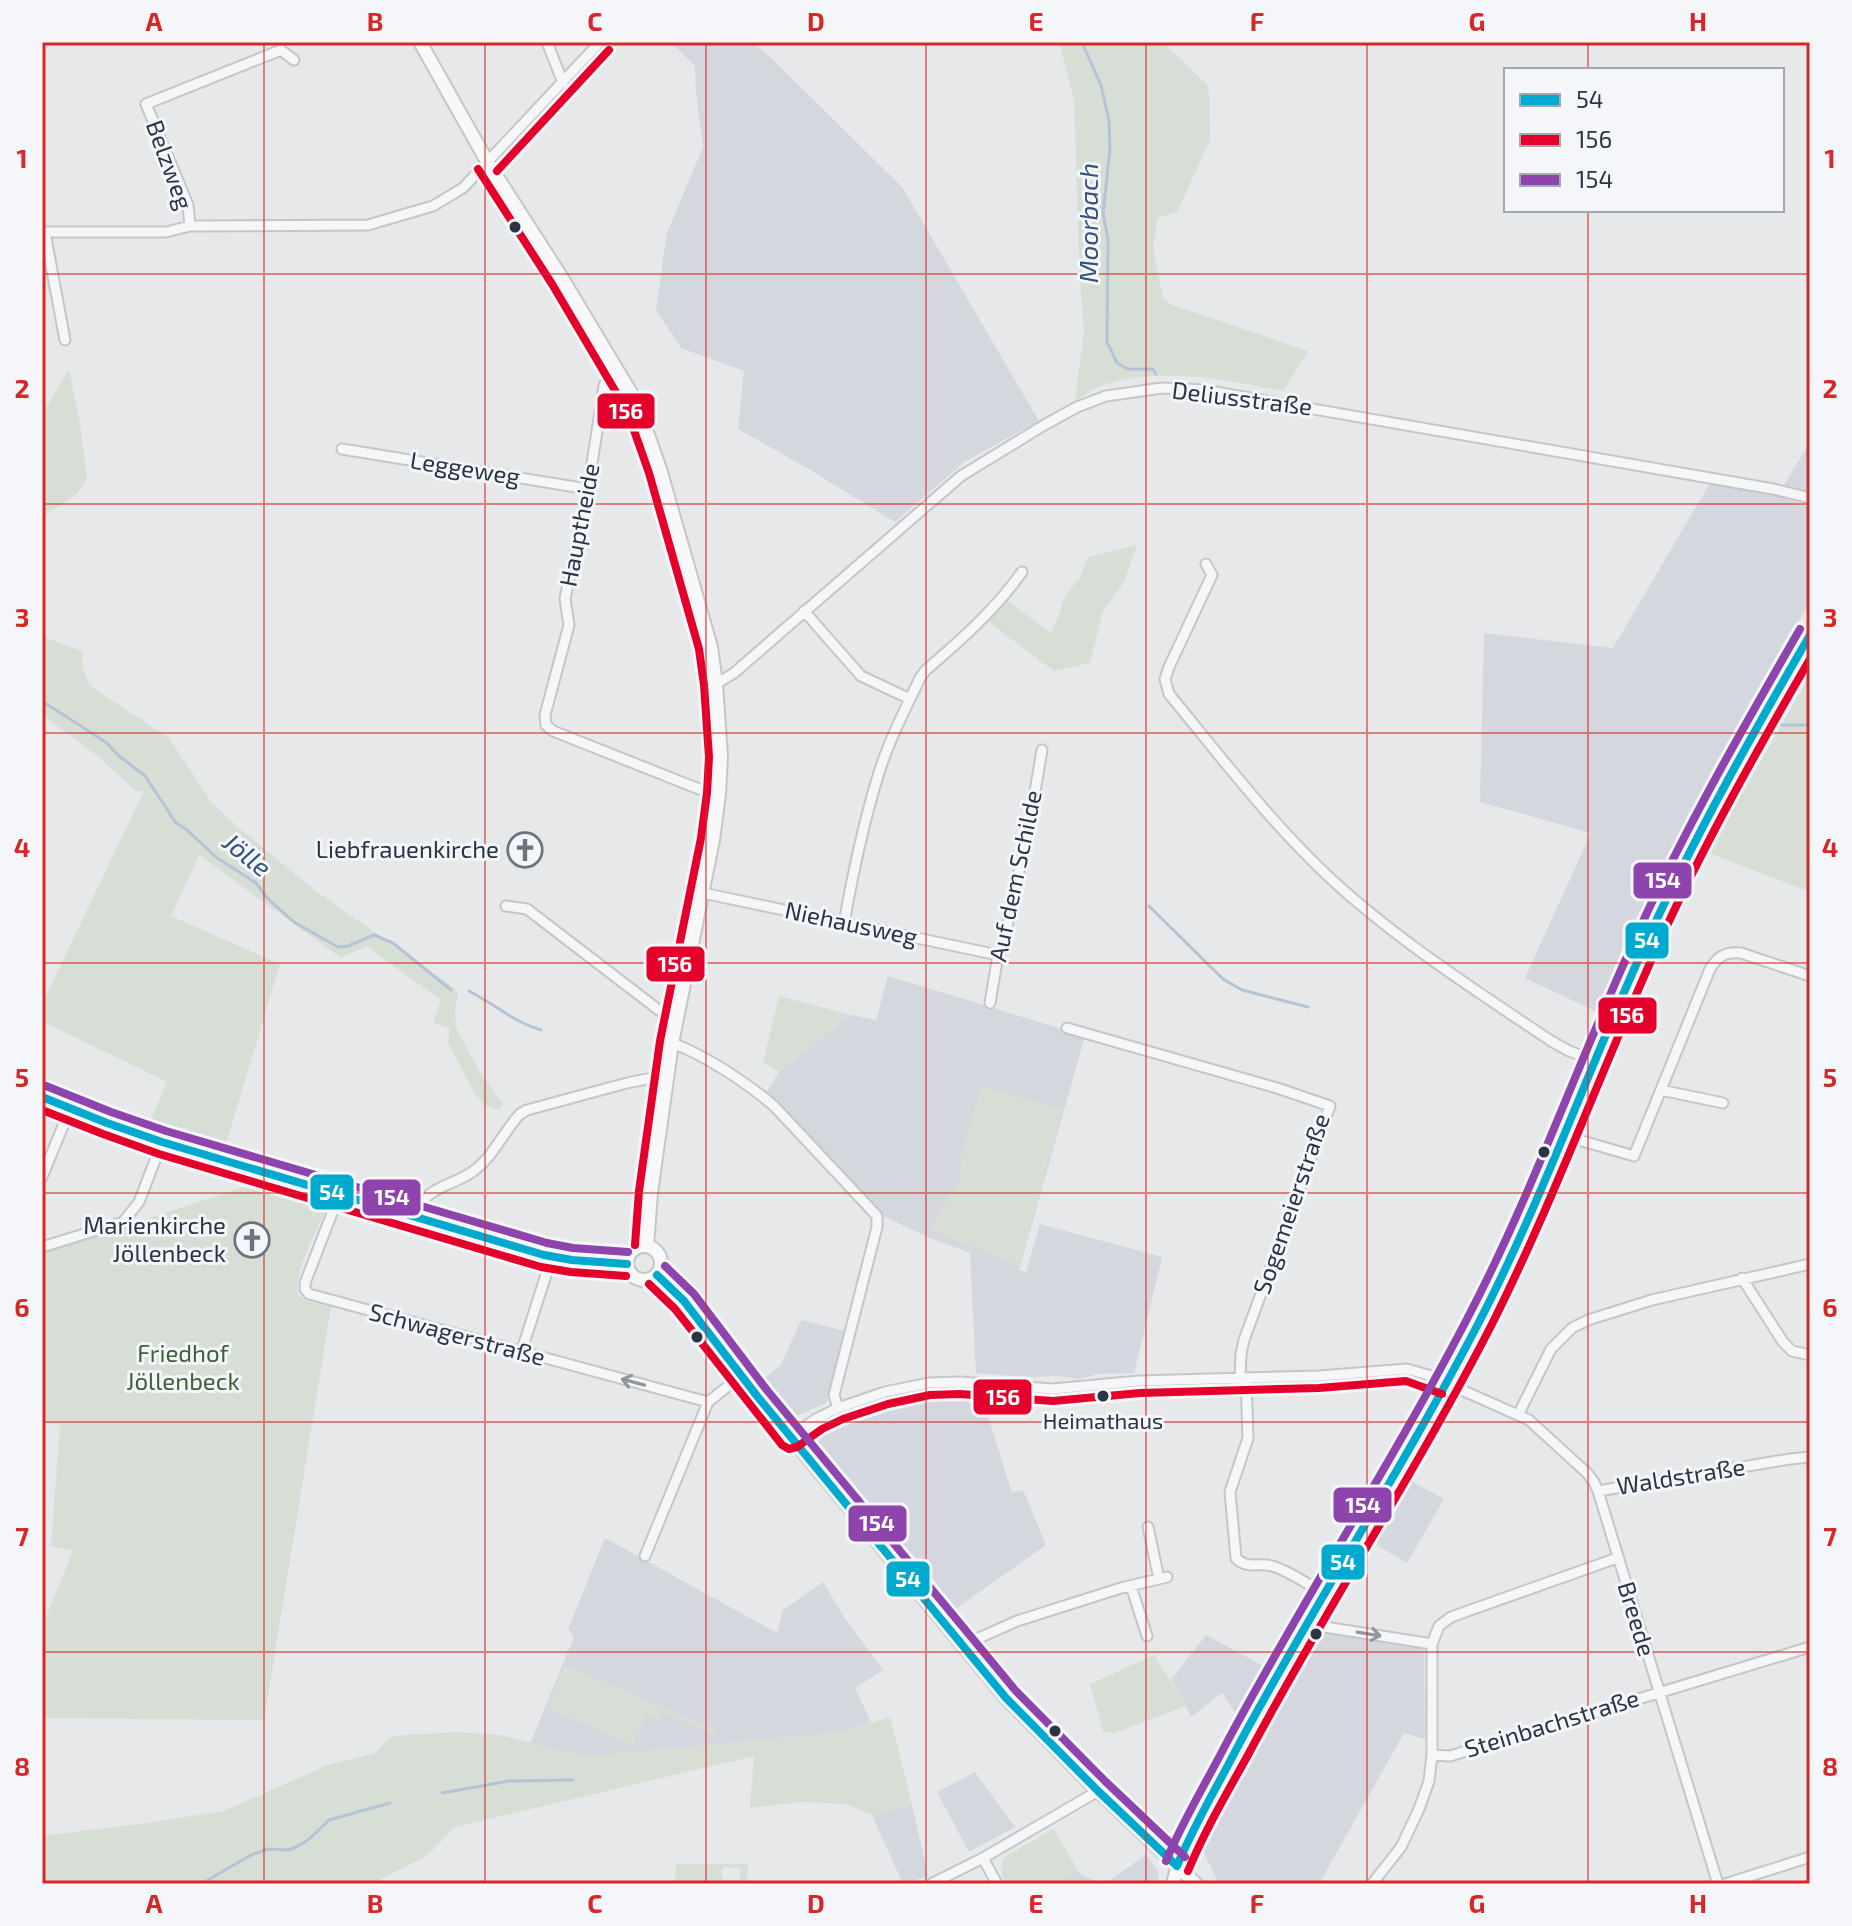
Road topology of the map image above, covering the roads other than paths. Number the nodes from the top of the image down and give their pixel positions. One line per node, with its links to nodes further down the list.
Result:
1 (420, 42): 6 (main road)
2 (547, 42): 5 (street)
3 (600, 42): 5 (street)
4 (294, 60): 7 (street, Belzweg)
5 (563, 83): 6 (street)
6 (488, 163): 7 (street); 10 (main road)
7 (190, 226): 8 (street)
8 (44, 233): 9 (street)
9 (65, 340)
10 (614, 362): 12 (street, Hauptheide); 18 (main road)
11 (342, 449): 12 (street, Leggeweg)
12 (588, 489): 21 (street, Hauptheide)
13 (1810, 498): 16 (street, Deliusstraße)
14 (1206, 564): 31 (street)
15 (1022, 572): 19 (street)
16 (804, 611): 18 (street, Deliusstraße); 19 (street)
17 (1810, 635): 31 (main road)
18 (716, 684): 21 (main road)
19 (910, 699): 24 (street)
20 (1042, 750): 25 (street, Auf dem Schilde)
21 (719, 794): 22 (main road)
22 (703, 893): 24 (street, Niehausweg); 28 (main road)
23 (506, 906): 28 (street)
24 (844, 923): 25 (street, Niehausweg)
25 (998, 955): 27 (street, Auf dem Schilde)
26 (1810, 976): 33 (street)
27 (990, 1003)
28 (677, 1020): 30 (main road)
29 (1067, 1028): 52 (street, Sogemeierstraße)
30 (672, 1043): 32 (main road); 55 (street)
31 (1596, 1061): 37 (main road)
32 (667, 1079): 41 (street); 42 (main road)
33 (1661, 1090): 35 (street); 37 (street)
34 (42, 1097): 36 (main road)
35 (1723, 1103)
36 (70, 1109): 38 (main road); 39 (street)
37 (1565, 1136): 53 (main road)
38 (162, 1142): 40 (main road); 43 (street)
39 (42, 1177)
40 (339, 1195): 41 (main road); 49 (street, Schwagerstraße)
41 (415, 1216): 44 (main road)
42 (647, 1246): 45 (main road); 47 (main road)
43 (42, 1247)
44 (552, 1256): 45 (main road); 49 (street)
45 (627, 1264): 47 (main road)
46 (1810, 1264): 48 (street)
47 (657, 1275): 51 (main road)
48 (1742, 1278): 50 (street); 56 (street)
49 (521, 1353): 54 (street, Schwagerstraße, one-way to 49)
50 (1810, 1355)
51 (741, 1376): 54 (street); 57 (main road)
52 (1243, 1378): 53 (street, Waldstraße); 55 (street, Waldstraße); 64 (street)
53 (1447, 1383): 56 (street, Waldstraße); 64 (main road)
54 (708, 1402): 61 (street)
55 (838, 1408): 57 (street, Waldstraße)
56 (1518, 1415): 59 (street, Waldstraße)
57 (791, 1437): 68 (main road)
58 (1810, 1457): 59 (street, Waldstraße)
59 (1598, 1491): 62 (street, Breede)
60 (1148, 1527): 63 (street)
61 (645, 1556)
62 (1617, 1558): 67 (street); 70 (street, Breede)
63 (1131, 1586): 66 (street); 68 (street)
64 (1325, 1594): 65 (main road)
65 (1306, 1624): 67 (street, one-way to 67); 75 (main road)
66 (1147, 1636)
67 (1432, 1644): 71 (street)
68 (963, 1645): 72 (main road)
69 (1810, 1647): 70 (street, Steinbachstraße)
70 (1659, 1692): 71 (street, Steinbachstraße); 81 (street, Breede)
71 (1432, 1755): 80 (street, Steinbachstraße)
72 (1098, 1791): 74 (street); 75 (main road)
73 (1810, 1857): 82 (street)
74 (983, 1858): 76 (street); 77 (street)
75 (1177, 1866): 78 (main road); 79 (main road)
76 (931, 1884)
77 (997, 1884)
78 (1173, 1884)
79 (1196, 1884)
80 (1372, 1884)
81 (1718, 1884)
82 (1725, 1884)

